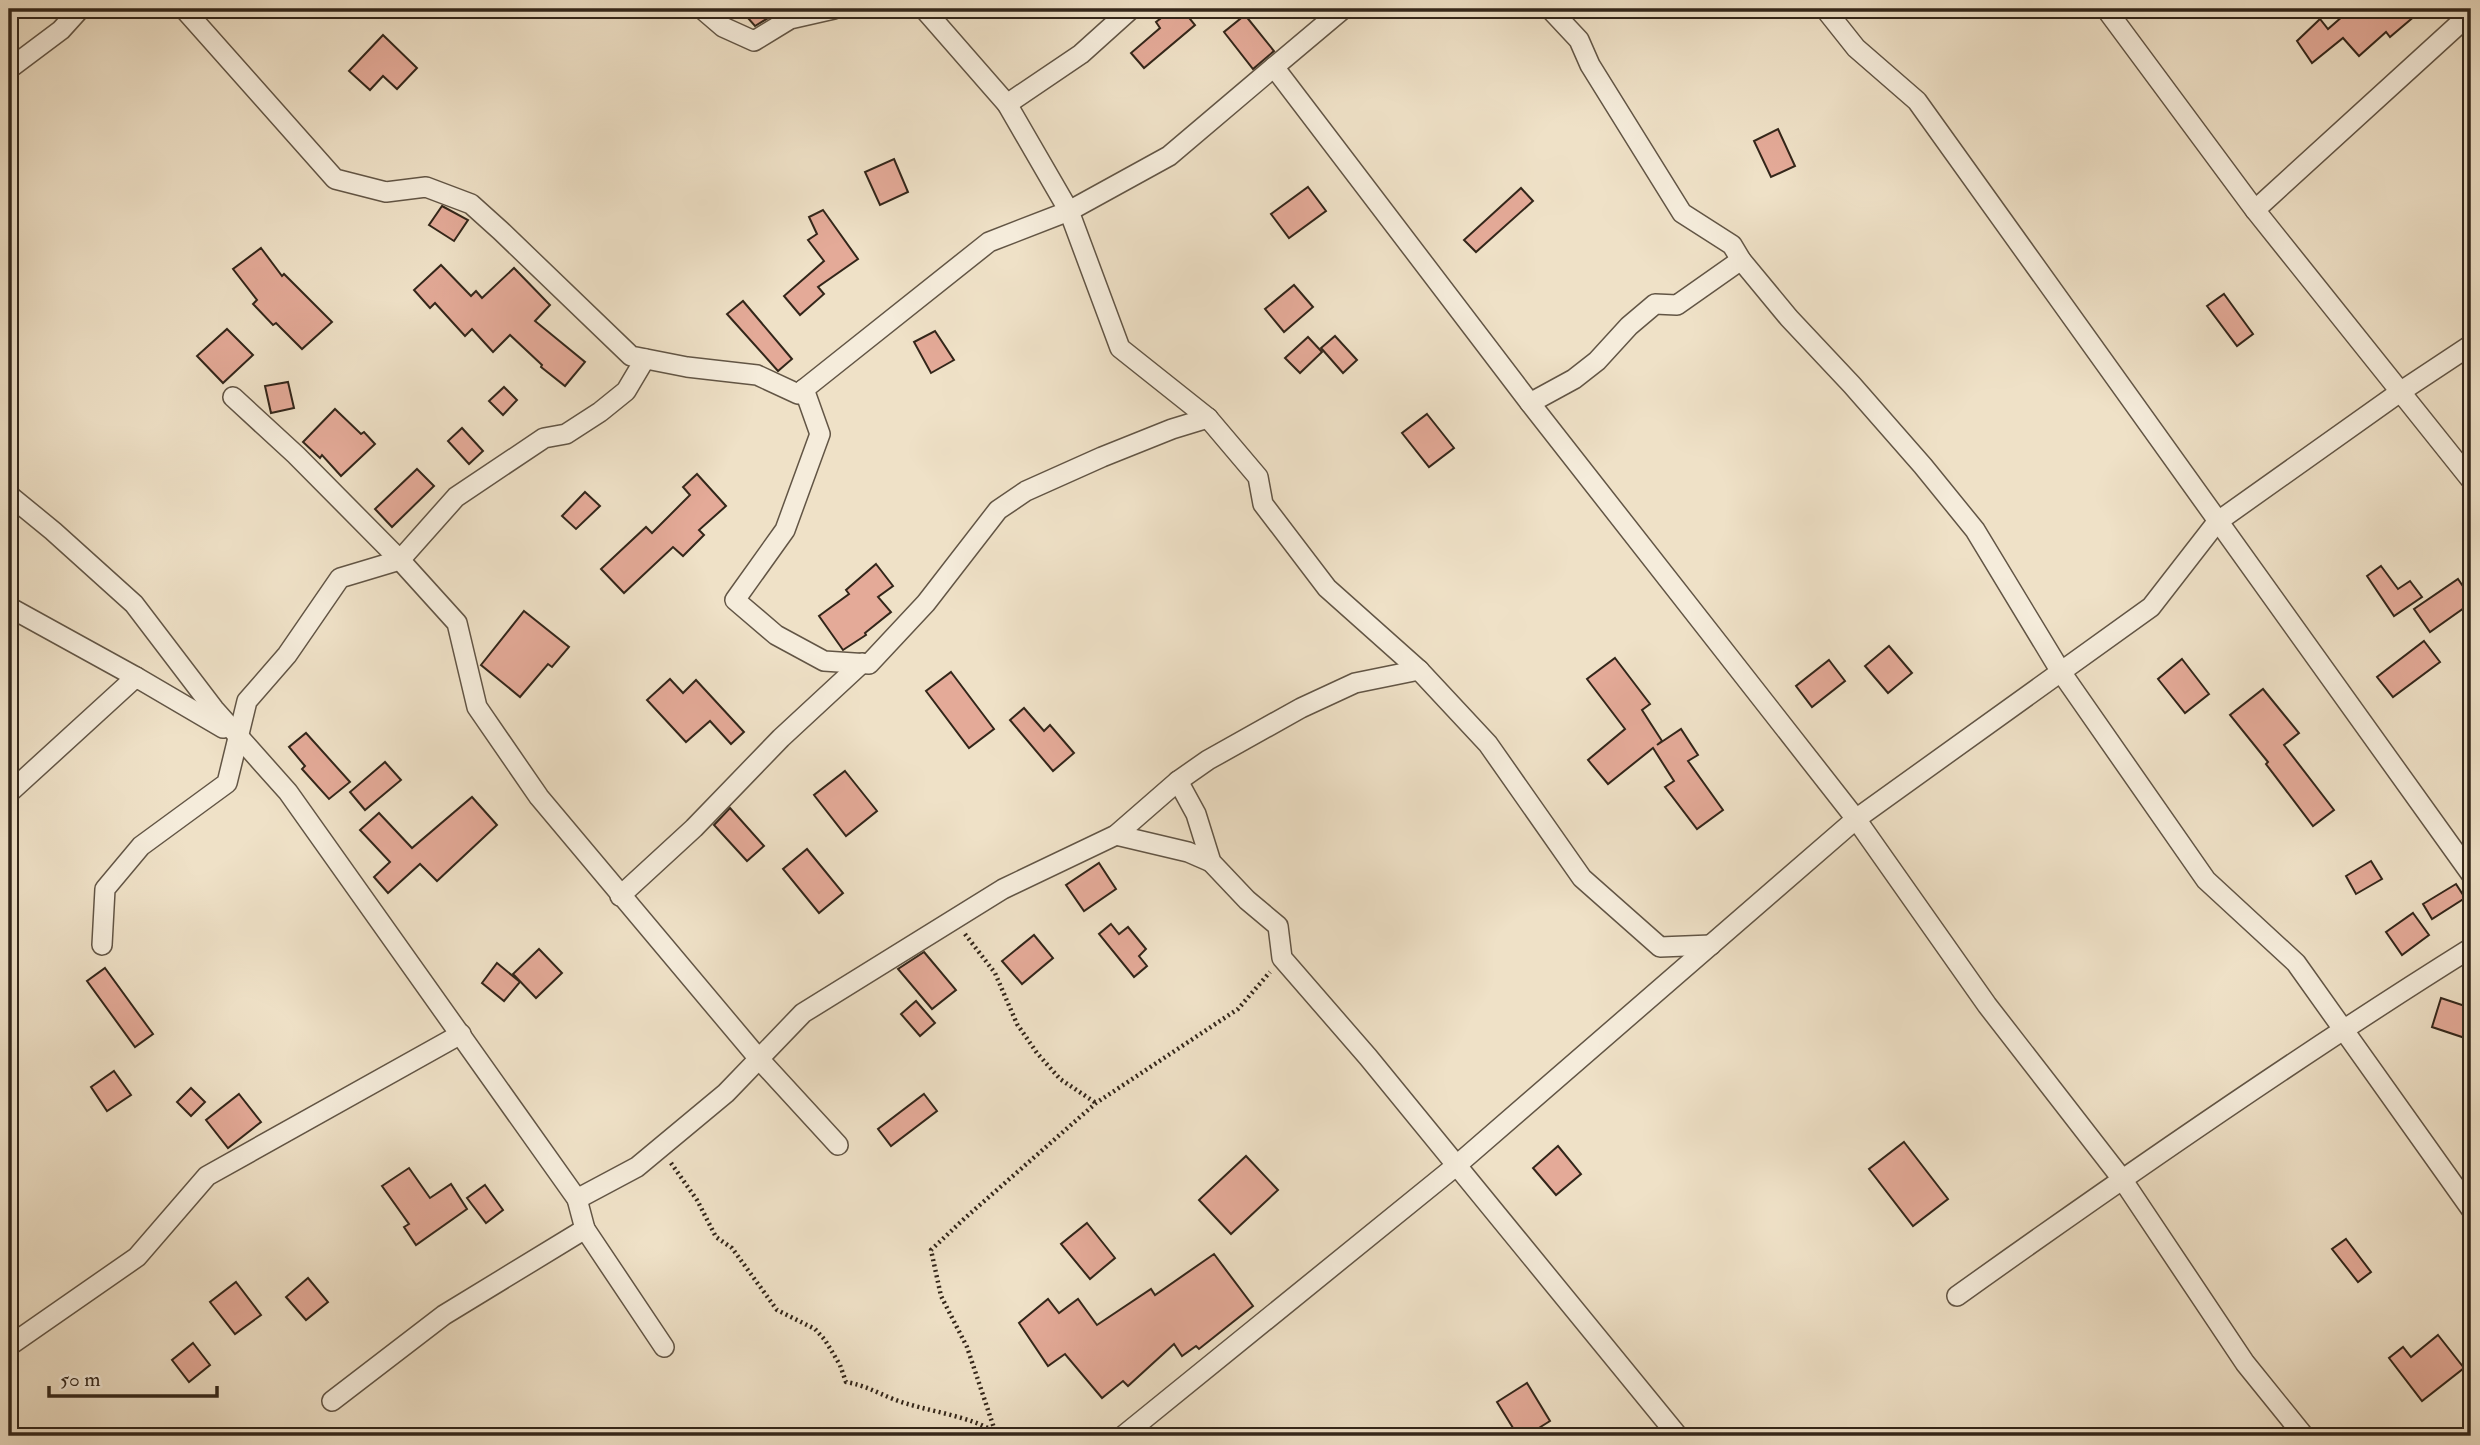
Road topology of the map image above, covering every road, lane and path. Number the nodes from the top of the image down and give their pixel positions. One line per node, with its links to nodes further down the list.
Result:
1 (80, 9): 13 (street)
2 (702, 9): 3 (street)
3 (834, 9)
4 (924, 9): 14 (street)
5 (1131, 9): 14 (street)
6 (1343, 9): 12 (street)
7 (1550, 9): 17 (street)
8 (1825, 9): 27 (street)
9 (2106, 9): 15 (street)
10 (191, 10): 19 (street)
11 (2471, 13): 15 (street)
12 (1274, 67): 16 (street); 23 (street)
13 (9, 69)
14 (1007, 104): 16 (street)
15 (2255, 210): 21 (street)
16 (1069, 211): 20 (street); 24 (street)
17 (1741, 260): 23 (street); 32 (street)
18 (2471, 345): 21 (street)
19 (645, 359): 20 (street); 28 (street)
20 (804, 389): 30 (street)
21 (2400, 392): 25 (street); 27 (street)
22 (233, 397): 28 (street)
23 (1530, 403): 37 (street)
24 (1208, 418): 30 (street); 31 (street)
25 (2471, 480)
26 (9, 495): 34 (street)
27 (2217, 522): 32 (street); 40 (street)
28 (400, 560): 34 (street); 41 (street)
29 (9, 607): 33 (street)
30 (862, 663): 41 (street)
31 (1419, 670): 35 (street); 44 (street)
32 (2061, 672): 37 (street); 47 (street)
33 (136, 677): 34 (street); 36 (street)
34 (239, 737): 43 (street); 48 (street)
35 (1178, 782): 38 (street); 39 (street)
36 (9, 793)
37 (1856, 820): 44 (street); 54 (street)
38 (1116, 835): 39 (street); 42 (street)
39 (1211, 862): 46 (street)
40 (2471, 874)
41 (620, 896): 49 (street)
42 (953, 920): 49 (street); 50 (path)
43 (102, 945)
44 (1711, 945): 53 (street)
45 (2471, 948): 47 (street)
46 (1282, 958): 50 (path); 53 (street)
47 (2343, 1028): 54 (street); 56 (street)
48 (461, 1034): 55 (street); 59 (street)
49 (759, 1059): 51 (street); 52 (street)
50 (1096, 1103): 62 (path)
51 (838, 1145)
52 (660, 1147): 55 (street); 62 (path)
53 (1457, 1165): 63 (street); 65 (street)
54 (2122, 1178): 58 (street); 66 (street)
55 (577, 1199): 57 (street)
56 (2471, 1209)
57 (584, 1229): 60 (street); 61 (street)
58 (1956, 1296)
59 (9, 1346)
60 (664, 1347)
61 (332, 1401)
62 (995, 1431): 64 (path)
63 (1667, 1433)
64 (1001, 1436)
65 (1123, 1436)
66 (2304, 1436)

